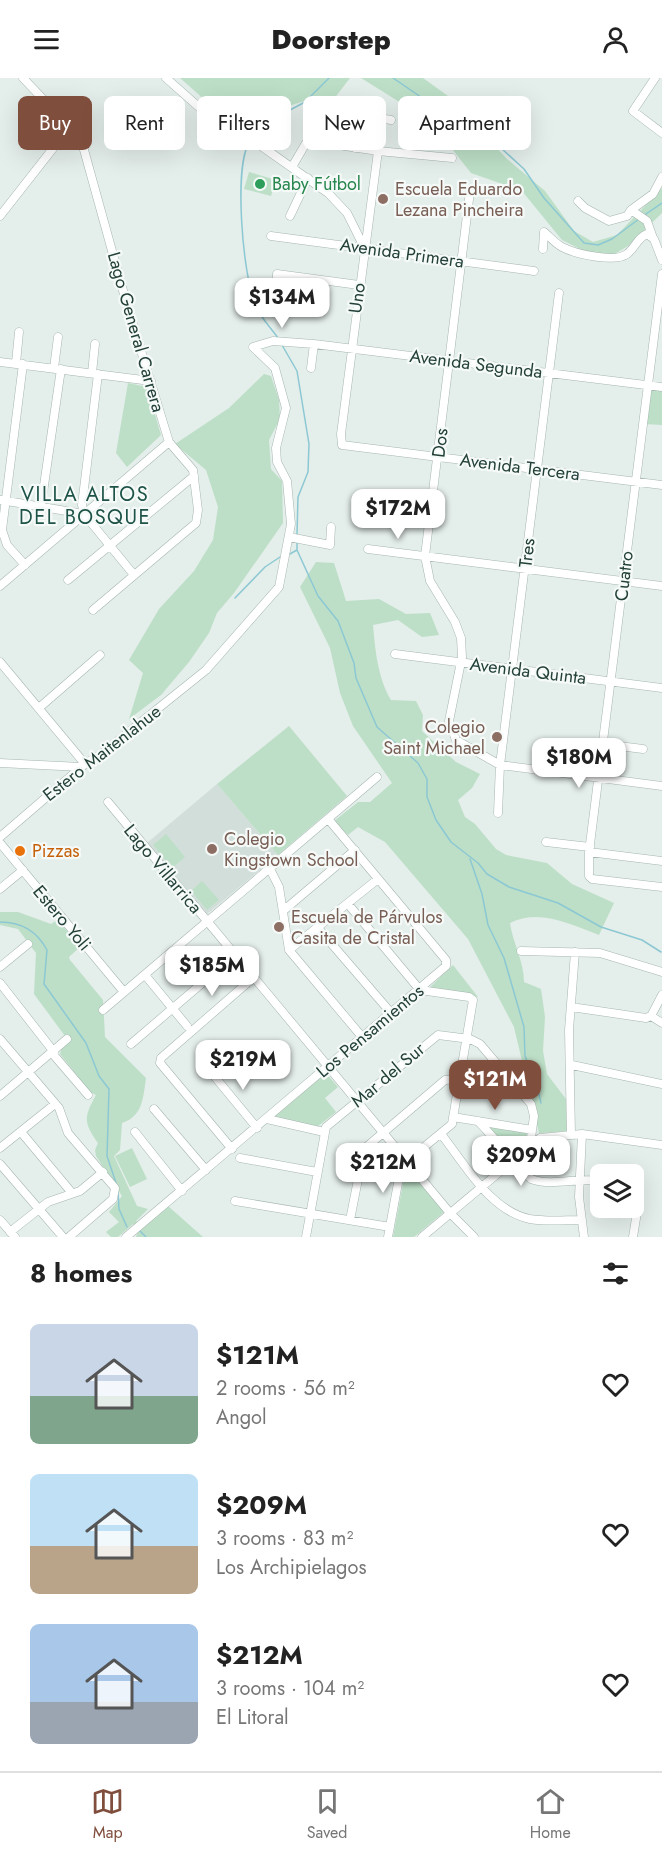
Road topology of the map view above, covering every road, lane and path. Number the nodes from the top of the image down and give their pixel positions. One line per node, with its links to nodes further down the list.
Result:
1 (23, 78): 4 (street, Lago General Carrera)
2 (166, 78): 14 (street)
3 (655, 78): 7 (street)
4 (41, 96)
5 (386, 119): 6 (street)
6 (391, 120)
7 (662, 133)
8 (51, 150): 20 (street)
9 (84, 150): 46 (street, Lago General Carrera)
10 (303, 150): 14 (street)
11 (370, 150): 12 (street)
12 (378, 151): 13 (street); 24 (street, Uno)
13 (452, 158)
14 (292, 167): 16 (street)
15 (662, 177): 19 (street)
16 (308, 178): 21 (street); 24 (street)
17 (470, 191): 27 (street, Dos)
18 (578, 201): 19 (street)
19 (631, 210): 23 (street)
20 (1, 212)
21 (290, 216)
22 (271, 236): 24 (street, Avenida Primera)
23 (654, 239): 25 (street); 26 (street)
24 (364, 247): 27 (street, Avenida Primera); 32 (street, Uno)
25 (543, 249)
26 (662, 260)
27 (463, 261): 28 (street, Avenida Primera); 39 (street, Dos)
28 (534, 271)
29 (662, 274): 30 (street, Cuatro)
30 (661, 284): 47 (street, Cuatro)
31 (276, 285): 32 (street)
32 (358, 285): 38 (street, Uno)
33 (560, 293): 45 (street, Tres)
34 (19, 332): 41 (street)
35 (58, 337): 42 (street)
36 (95, 344): 44 (street)
37 (314, 344): 38 (street, Avenida Segunda); 43 (street); 62 (street, Avenida Segunda)
38 (351, 348): 39 (street, Avenida Segunda); 50 (street, Uno)
39 (450, 361): 45 (street, Avenida Segunda); 51 (street, Dos)
40 (0, 362): 41 (street)
41 (19, 363): 42 (street); 56 (street)
42 (58, 368): 44 (street); 57 (street)
43 (311, 368)
44 (95, 373): 46 (street); 58 (street)
45 (549, 373): 47 (street, Avenida Segunda); 52 (street, Tres)
46 (151, 381): 49 (street, Lago General Carrera)
47 (648, 386): 48 (street, Avenida Segunda); 54 (street, Cuatro)
48 (662, 387)
49 (169, 442): 53 (street, Lago General Carrera); 58 (street)
50 (342, 445): 51 (street, Avenida Tercera)
51 (438, 457): 52 (street, Avenida Tercera); 60 (street, Dos)
52 (537, 469): 54 (street, Avenida Tercera); 67 (street, Tres)
53 (194, 476): 63 (street); 68 (street, Lago General Carrera)
54 (636, 482): 55 (street, Avenida Tercera); 70 (street, Cuatro)
55 (662, 485)
56 (2, 500): 57 (street); 66 (street)
57 (41, 506): 58 (street)
58 (84, 514): 63 (street); 66 (street)
59 (379, 518): 60 (street)
60 (430, 522): 65 (street, Dos)
61 (331, 527): 62 (street)
62 (289, 537): 85 (street, Estero Maitenlahue)
63 (110, 546): 68 (street); 69 (street)
64 (368, 549): 65 (street)
65 (425, 556): 67 (street); 77 (street, Dos)
66 (25, 565): 71 (street)
67 (525, 569): 70 (street); 78 (street, Tres)
68 (134, 575): 73 (street)
69 (68, 580)
70 (623, 581): 72 (street); 79 (street, Cuatro)
71 (0, 586)
72 (662, 586)
73 (93, 610)
74 (394, 654): 77 (street, Avenida Quinta)
75 (100, 655): 81 (street)
76 (0, 662): 81 (street)
77 (461, 663): 78 (street, Avenida Quinta); 86 (street, Dos)
78 (512, 669): 79 (street, Avenida Quinta); 86 (street, Tres)
79 (611, 681): 80 (street, Avenida Quinta); 82 (street, Cuatro)
80 (662, 688)
81 (40, 707): 85 (street)
82 (603, 744): 83 (street); 88 (street, Cuatro)
83 (643, 749)
84 (0, 763): 85 (street)
85 (83, 765): 93 (street, Estero Maitenlahue)
86 (500, 765): 88 (street); 91 (street, Tres)
87 (377, 777): 92 (street)
88 (598, 779): 89 (street); 97 (street, Cuatro)
89 (662, 786)
90 (108, 802): 106 (street, Lago Villarrica)
91 (498, 813)
92 (329, 820): 96 (street); 99 (street)
93 (0, 837)
94 (546, 842): 97 (street)
95 (0, 843): 100 (street, Estero Yoli)
96 (355, 850): 101 (street); 105 (street)
97 (589, 850): 98 (street); 102 (street, Cuatro)
98 (662, 861)
99 (270, 869): 105 (street); 106 (street)
100 (23, 870): 103 (street); 119 (street, Estero Yoli)
101 (378, 879): 104 (street); 118 (street, Los Pensamientos)
102 (662, 887)
103 (0, 889)
104 (348, 904): 107 (street); 118 (street)
105 (283, 911): 109 (street)
106 (207, 922): 112 (street, Lago Villarrica); 115 (street)
107 (318, 928): 109 (street); 124 (street)
108 (28, 944): 113 (street)
109 (290, 950): 128 (street)
110 (521, 951): 111 (street)
111 (575, 952): 114 (street); 121 (street)
112 (235, 955): 116 (street, Lago Villarrica); 122 (street)
113 (0, 967)
114 (662, 972)
115 (145, 975): 119 (street); 122 (street)
116 (253, 978): 134 (street, Lago Villarrica); 161 (street)
117 (0, 982): 133 (street)
118 (420, 990): 124 (street, Los Pensamientos); 131 (street)
119 (124, 992): 123 (street)
120 (662, 995): 125 (street)
121 (571, 1007): 125 (street); 135 (street)
122 (172, 1008): 127 (street); 132 (street)
123 (103, 1010)
124 (392, 1014): 128 (street, Los Pensamientos)
125 (651, 1016): 126 (street)
126 (662, 1023)
127 (187, 1026)
128 (363, 1038): 134 (street, Los Pensamientos)
129 (0, 1039): 137 (street)
130 (67, 1039): 133 (street)
131 (467, 1039): 138 (street); 140 (street, Mar del Sur); 143 (street, Mar del Sur)
132 (131, 1044)
133 (53, 1052): 137 (street); 142 (street)
134 (328, 1065): 143 (street, Lago Villarrica); 147 (street, Los Pensamientos)
135 (572, 1065): 139 (street); 157 (street)
136 (210, 1071): 149 (street)
137 (28, 1073): 141 (street); 144 (street)
138 (460, 1079): 140 (street); 146 (street); 154 (street)
139 (662, 1084)
140 (516, 1086): 150 (street, Mar del Sur)
141 (0, 1095)
142 (88, 1095)
143 (357, 1101): 153 (street, Mar del Sur); 154 (street, Lago Villarrica)
144 (56, 1104): 151 (street); 167 (street)
145 (154, 1109): 166 (street)
146 (453, 1117): 148 (street); 155 (street)
147 (267, 1119): 149 (street, Los Pensamientos); 153 (street)
148 (478, 1121): 150 (street); 164 (street)
149 (257, 1128): 161 (street, Los Pensamientos)
150 (532, 1130): 158 (street, Mar del Sur)
151 (21, 1132): 160 (street); 173 (street)
152 (135, 1132): 172 (street)
153 (324, 1132): 168 (street)
154 (382, 1132): 163 (street, Lago Villarrica); 180 (street)
155 (441, 1134): 163 (street); 171 (street)
156 (582, 1134): 157 (street); 159 (street); 169 (street)
157 (571, 1135): 158 (street)
158 (530, 1145): 164 (street)
159 (662, 1145)
160 (0, 1148)
161 (232, 1149): 166 (street, Los Pensamientos)
162 (240, 1158): 168 (street)
163 (405, 1159): 177 (street, Lago Villarrica); 182 (street)
164 (512, 1160): 169 (street); 171 (street)
165 (0, 1164): 175 (street)
166 (206, 1170): 172 (street, Los Pensamientos)
167 (103, 1172): 173 (street); 185 (street)
168 (317, 1172): 176 (street)
169 (581, 1180): 170 (street); 181 (street)
170 (590, 1180)
171 (482, 1186): 177 (street); 181 (street)
172 (182, 1191): 186 (street, Los Pensamientos)
173 (72, 1193): 175 (street)
174 (235, 1201): 176 (street)
175 (38, 1208): 183 (street); 184 (street)
176 (310, 1213): 180 (street); 187 (street)
177 (450, 1213): 189 (street); 190 (street, Lago Villarrica)
178 (636, 1218): 192 (street)
179 (0, 1220): 183 (street)
180 (350, 1220): 182 (street)
181 (582, 1220): 191 (street)
182 (390, 1227): 188 (street)
183 (12, 1234)
184 (63, 1237)
185 (69, 1237)
186 (126, 1237)
187 (306, 1237)
188 (388, 1237)
189 (422, 1237)
190 (474, 1237)
191 (584, 1237)
192 (633, 1237)

